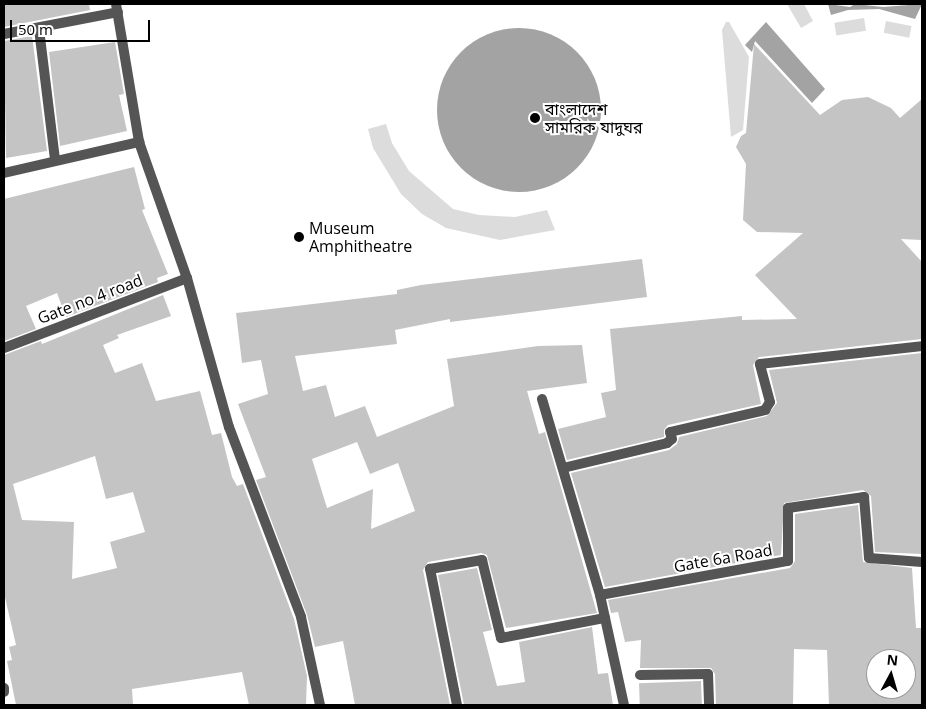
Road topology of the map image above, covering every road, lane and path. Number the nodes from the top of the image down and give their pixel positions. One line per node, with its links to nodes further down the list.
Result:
1 (117, 8): 2 (street); 4 (street)
2 (39, 29): 3 (street); 5 (street)
3 (4, 34)
4 (139, 142): 5 (street); 7 (street)
5 (55, 159): 6 (street)
6 (4, 173)
7 (187, 278): 9 (street, Gate no 4 road); 16 (street)
8 (922, 346): 11 (street)
9 (4, 348)
10 (542, 399): 11 (street)
11 (563, 468): 13 (street)
12 (922, 562): 13 (street, Gate 6a Road)
13 (600, 595): 14 (street)
14 (605, 618): 17 (street); 18 (street)
15 (640, 675): 19 (street)
16 (320, 705)
17 (457, 705)
18 (624, 705)
19 (709, 705)

